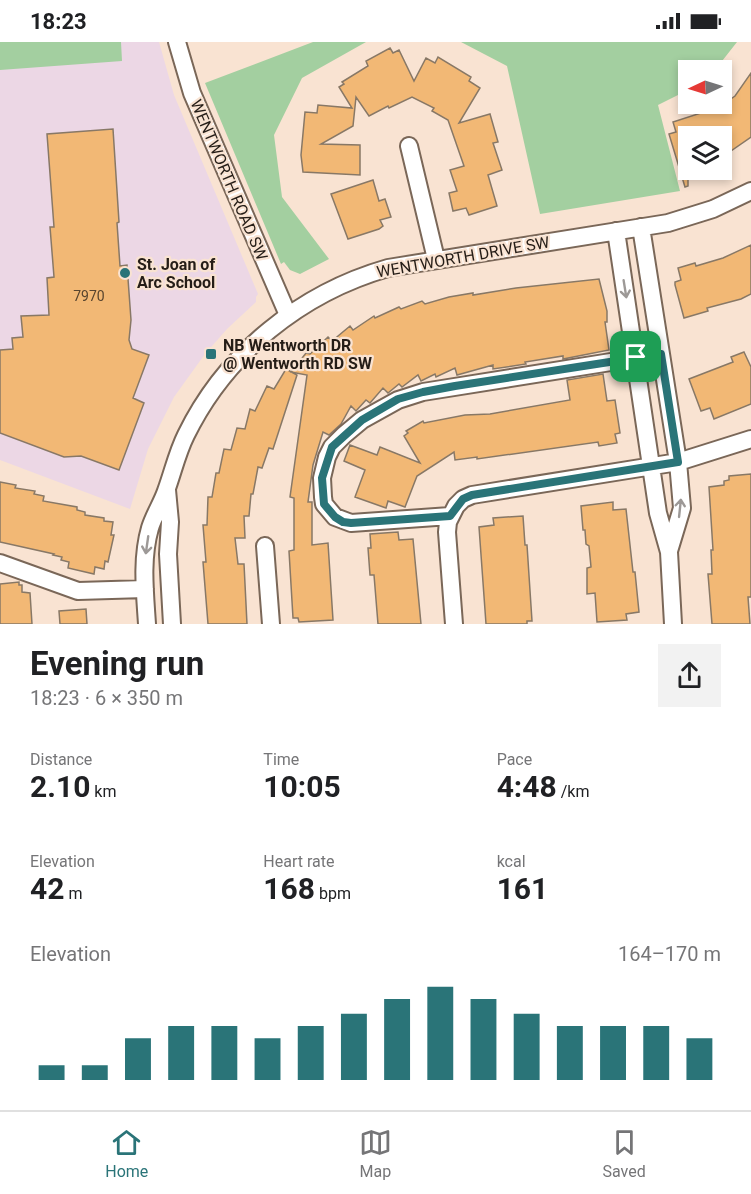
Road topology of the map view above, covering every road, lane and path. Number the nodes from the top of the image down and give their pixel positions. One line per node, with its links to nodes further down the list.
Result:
1 (177, 42): 7 (street, WENTWORTH ROAD SW)
2 (409, 146): 6 (street)
3 (751, 191): 4 (street, WENTWORTH DRIVE SW)
4 (641, 227): 5 (street, WENTWORTH DRIVE SW); 8 (street)
5 (616, 231): 6 (street, WENTWORTH DRIVE SW); 9 (street, one-way to 9)
6 (436, 259): 7 (street, WENTWORTH DRIVE SW)
7 (288, 315): 13 (street, WENTWORTH DRIVE SW)
8 (661, 354): 9 (street); 11 (street)
9 (636, 357): 12 (street); 14 (street)
10 (751, 439): 11 (street)
11 (678, 462): 12 (street); 16 (street, one-way to 11)
12 (652, 467): 14 (street); 16 (street)
13 (166, 490): 18 (street, WENTWORTH DRIVE SW, one-way to 18); 20 (street, WENTWORTH DRIVE SW)
14 (450, 516): 22 (street)
15 (265, 546): 21 (street)
16 (669, 552): 23 (street)
17 (0, 563): 18 (street)
18 (145, 588): 19 (street, WENTWORTH DRIVE SW)
19 (147, 624)
20 (172, 624)
21 (271, 624)
22 (454, 624)
23 (673, 624)

